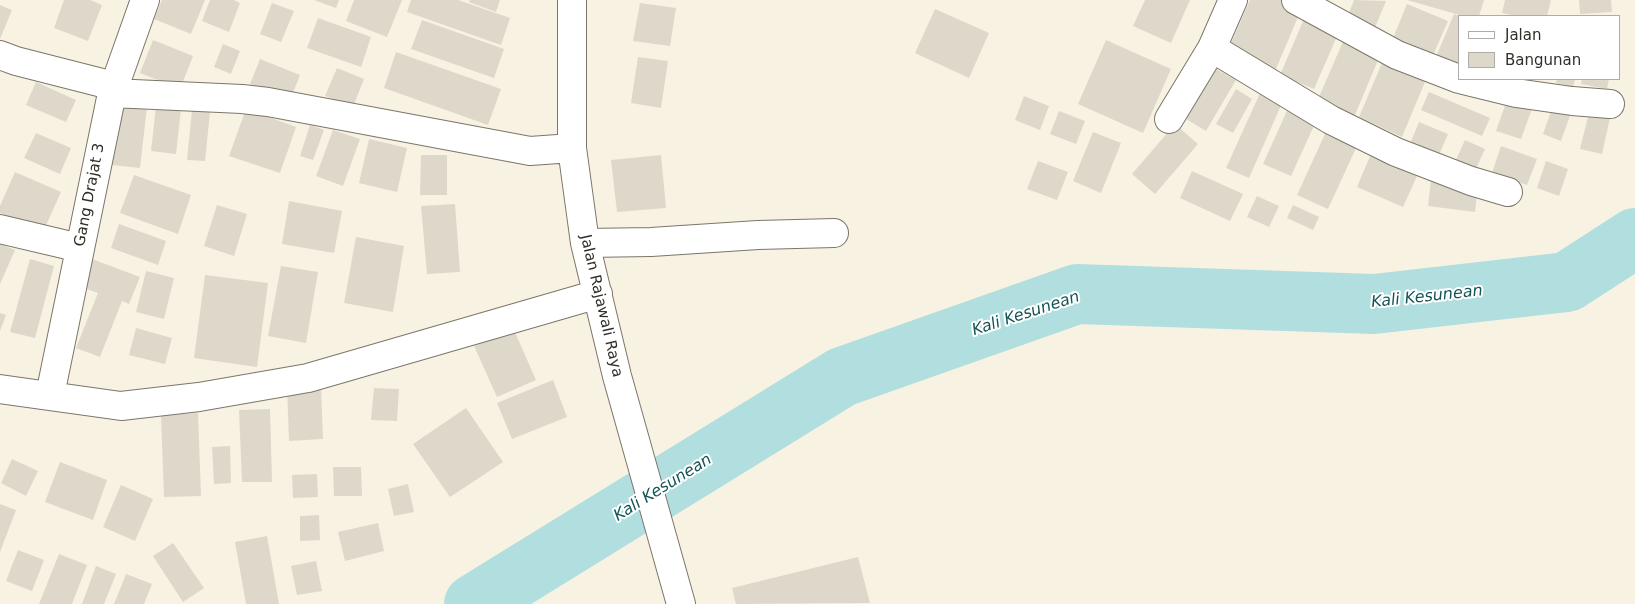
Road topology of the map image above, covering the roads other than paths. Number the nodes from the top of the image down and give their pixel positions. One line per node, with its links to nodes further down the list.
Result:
1 (145, 0): 9 (street, Gang Drajat 3)
2 (572, 0): 12 (street, Jalan Rajawali Raya)
3 (1233, 0): 5 (street)
4 (1296, 0): 7 (street)
5 (1212, 48): 11 (street); 13 (street)
6 (0, 55): 9 (street)
7 (1458, 79)
8 (1463, 80): 10 (street)
9 (113, 90): 12 (street); 17 (street, Gang Drajat 3)
10 (1610, 104)
11 (1168, 119)
12 (572, 148): 16 (street, Jalan Rajawali Raya)
13 (1508, 192)
14 (0, 229): 17 (street)
15 (834, 233): 16 (street)
16 (585, 243): 18 (street, Jalan Rajawali Raya)
17 (80, 248): 20 (street, Gang Drajat 3)
18 (598, 294): 20 (street); 21 (street, Jalan Rajawali Raya)
19 (0, 389): 20 (street)
20 (50, 395)
21 (681, 604)

